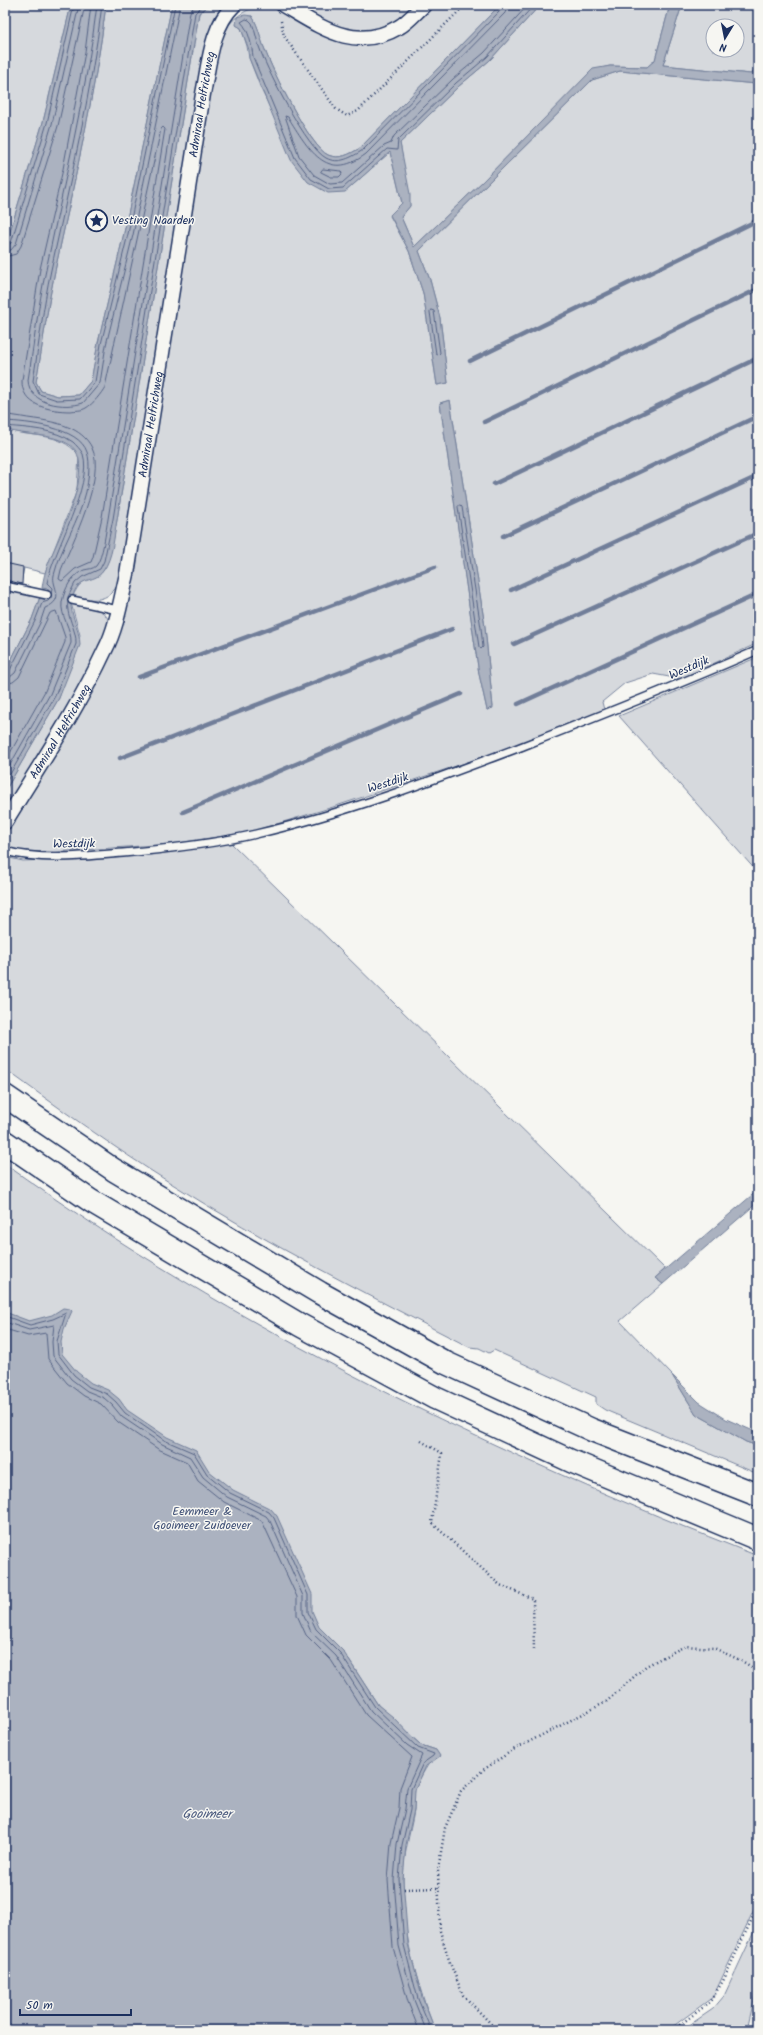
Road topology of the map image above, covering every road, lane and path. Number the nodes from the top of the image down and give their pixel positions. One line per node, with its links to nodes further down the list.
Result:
1 (234, 5): 9 (street, Admiraal Helfrichweg)
2 (283, 5): 3 (street)
3 (424, 5)
4 (465, 5): 5 (path)
5 (281, 21)
6 (5, 586): 7 (lane)
7 (47, 595)
8 (72, 600): 9 (lane)
9 (118, 610): 11 (street, Admiraal Helfrichweg)
10 (758, 650): 12 (lane, Westdijk)
11 (5, 822)
12 (5, 851)
13 (5, 1096): 16 (highway)
14 (5, 1142): 17 (highway)
15 (422, 1442): 18 (path)
16 (758, 1495)
17 (758, 1539)
18 (534, 1652)
19 (758, 1671): 20 (path)
20 (439, 1888): 21 (path); 23 (path)
21 (404, 1889)
22 (758, 1906): 24 (path)
23 (497, 2030)
24 (673, 2030)

